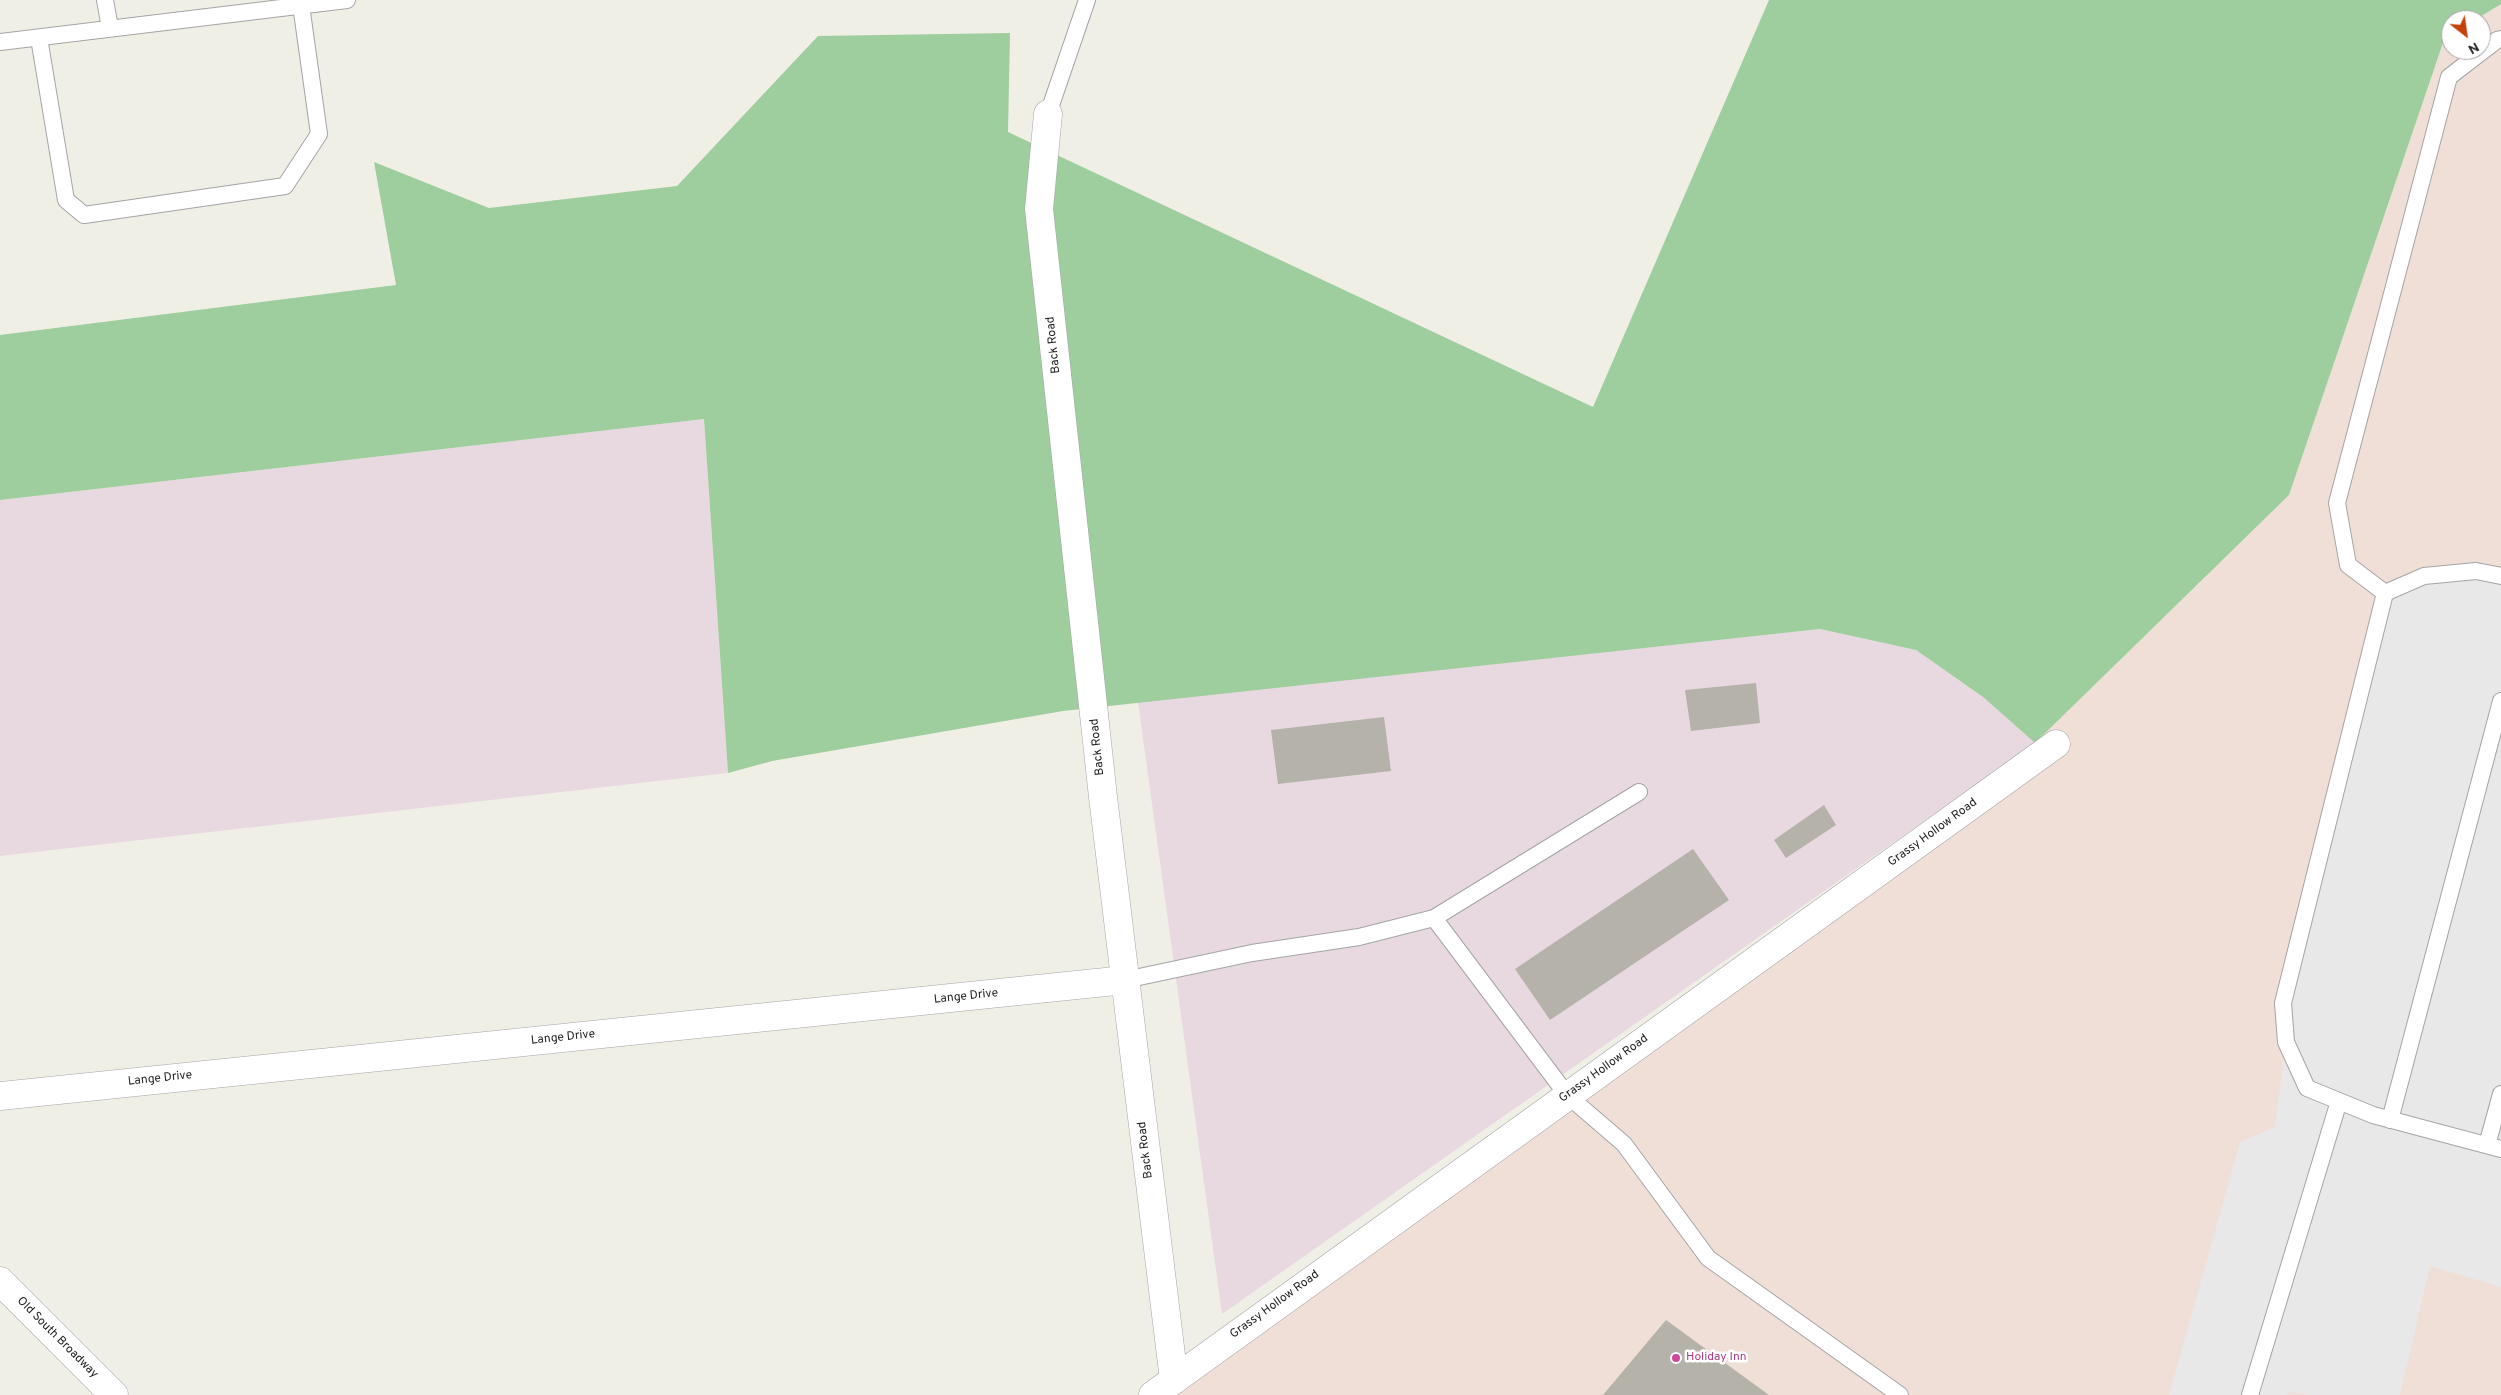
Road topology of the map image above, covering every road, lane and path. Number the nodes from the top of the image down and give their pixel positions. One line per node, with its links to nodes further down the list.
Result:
1 (105, 0): 6 (lane)
2 (347, 0): 4 (lane)
3 (1087, 0): 10 (lane)
4 (302, 5): 5 (lane); 7 (lane)
5 (215, 8): 6 (lane)
6 (110, 28): 7 (lane)
7 (39, 38): 9 (lane)
8 (2501, 39): 12 (lane)
9 (0, 42)
10 (1048, 114): 17 (street, Back Road)
11 (2501, 576): 12 (lane)
12 (2384, 594): 21 (lane)
13 (2501, 702): 22 (lane)
14 (2056, 744): 19 (street, Grassy Hollow Road)
15 (1639, 792): 16 (lane)
16 (1434, 918): 17 (lane); 19 (lane)
17 (1125, 980): 20 (street, Lange Drive); 25 (street, Back Road)
18 (2501, 1094): 23 (lane)
19 (1568, 1095): 25 (street, Grassy Hollow Road); 27 (lane)
20 (0, 1096)
21 (2339, 1101): 22 (lane); 28 (lane)
22 (2390, 1120): 23 (lane)
23 (2494, 1147)
24 (0, 1281): 26 (street, Old South Broadway)
25 (1163, 1387)
26 (114, 1395)
27 (1900, 1395)
28 (2250, 1395)

